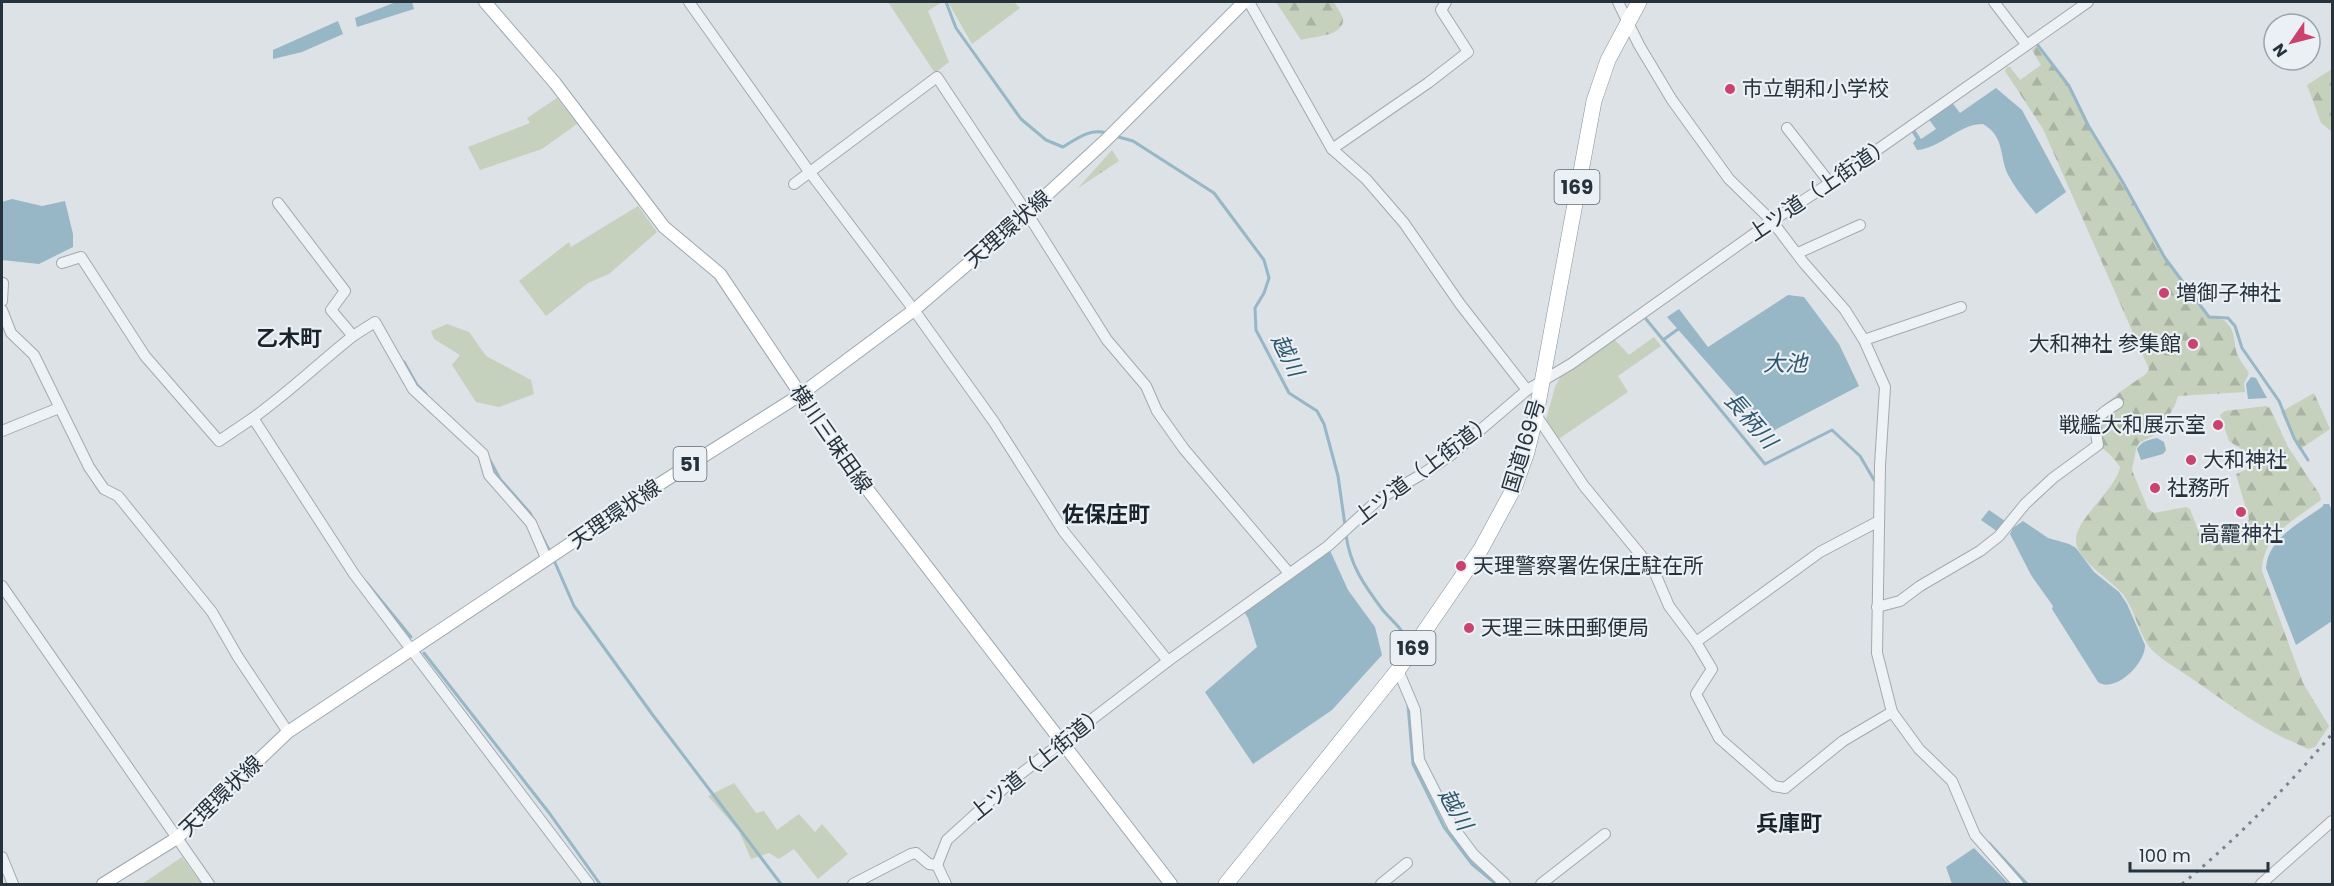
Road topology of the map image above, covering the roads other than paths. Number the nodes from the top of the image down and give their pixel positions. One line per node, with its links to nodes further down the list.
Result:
1 (485, 2): 32 (main road, 横川三昧田線)
2 (688, 2): 14 (street)
3 (1244, 2): 18 (main road, 天理環状線 / 51)
4 (1249, 2): 13 (street)
5 (1446, 2): 13 (street)
6 (1617, 2): 10 (street)
7 (1639, 2): 10 (highway, 国道169号 / 169)
8 (1994, 2): 11 (street)
9 (2088, 2): 11 (street, 上ツ道（上街道）)
10 (1628, 22): 19 (street); 30 (highway, 国道169号 / 169)
11 (2026, 44): 15 (street, 上ツ道（上街道）)
12 (1787, 128): 15 (street)
13 (1332, 149): 31 (street)
14 (810, 172): 16 (street); 18 (street); 27 (street)
15 (1830, 183): 19 (street, 上ツ道（上街道）)
16 (794, 184)
17 (278, 203): 28 (street)
18 (1027, 213): 27 (main road, 天理環状線 / 51); 40 (street)
19 (1772, 221): 21 (street); 30 (street, 上ツ道（上街道）)
20 (1860, 225): 21 (street)
21 (1798, 253): 29 (street)
22 (62, 263): 36 (street)
23 (3, 283): 24 (street)
24 (2, 301)
25 (1960, 308): 29 (street)
26 (2, 310): 34 (street)
27 (914, 310): 32 (main road, 天理環状線 / 51); 45 (street)
28 (353, 336): 36 (street); 39 (street)
29 (1864, 340): 38 (street)
30 (1542, 380): 31 (street, 上ツ道（上街道）); 35 (highway, 国道169号 / 169)
31 (1527, 390): 40 (street, 上ツ道（上街道）)
32 (800, 395): 39 (main road, 天理環状線 / 51); 49 (main road, 横川三昧田線)
33 (2118, 403): 42 (street)
34 (59, 408): 37 (street); 48 (street)
35 (1536, 415): 43 (street); 46 (highway, 国道169号 / 169)
36 (253, 418): 44 (street)
37 (2, 431)
38 (1879, 521): 42 (street); 43 (street)
39 (547, 560): 44 (main road, 天理環状線 / 51)
40 (1289, 573): 45 (street, 上ツ道（上街道）)
41 (2, 586): 52 (street)
42 (1877, 607): 47 (street)
43 (1696, 642): 47 (street)
44 (412, 650): 48 (main road, 天理環状線 / 51); 59 (street)
45 (1168, 661): 49 (street, 上ツ道（上街道）)
46 (1398, 670): 63 (highway, 国道169号 / 169); 65 (street)
47 (1892, 712): 67 (street)
48 (288, 732): 52 (main road, 天理環状線 / 51)
49 (1062, 741): 55 (street, 上ツ道（上街道）); 62 (main road, 横川三昧田線)
50 (2332, 821): 68 (street)
51 (1605, 834): 66 (street)
52 (177, 838): 57 (main road, 天理環状線 / 51); 58 (street)
53 (2, 857): 56 (street)
54 (1407, 863): 64 (street)
55 (937, 865): 60 (street); 61 (street)
56 (14, 885)
57 (104, 885)
58 (209, 885)
59 (589, 885)
60 (853, 885)
61 (946, 885)
62 (1171, 885)
63 (1226, 885)
64 (1381, 885)
65 (1505, 885)
66 (1541, 885)
67 (2018, 885)
68 (2261, 885)

